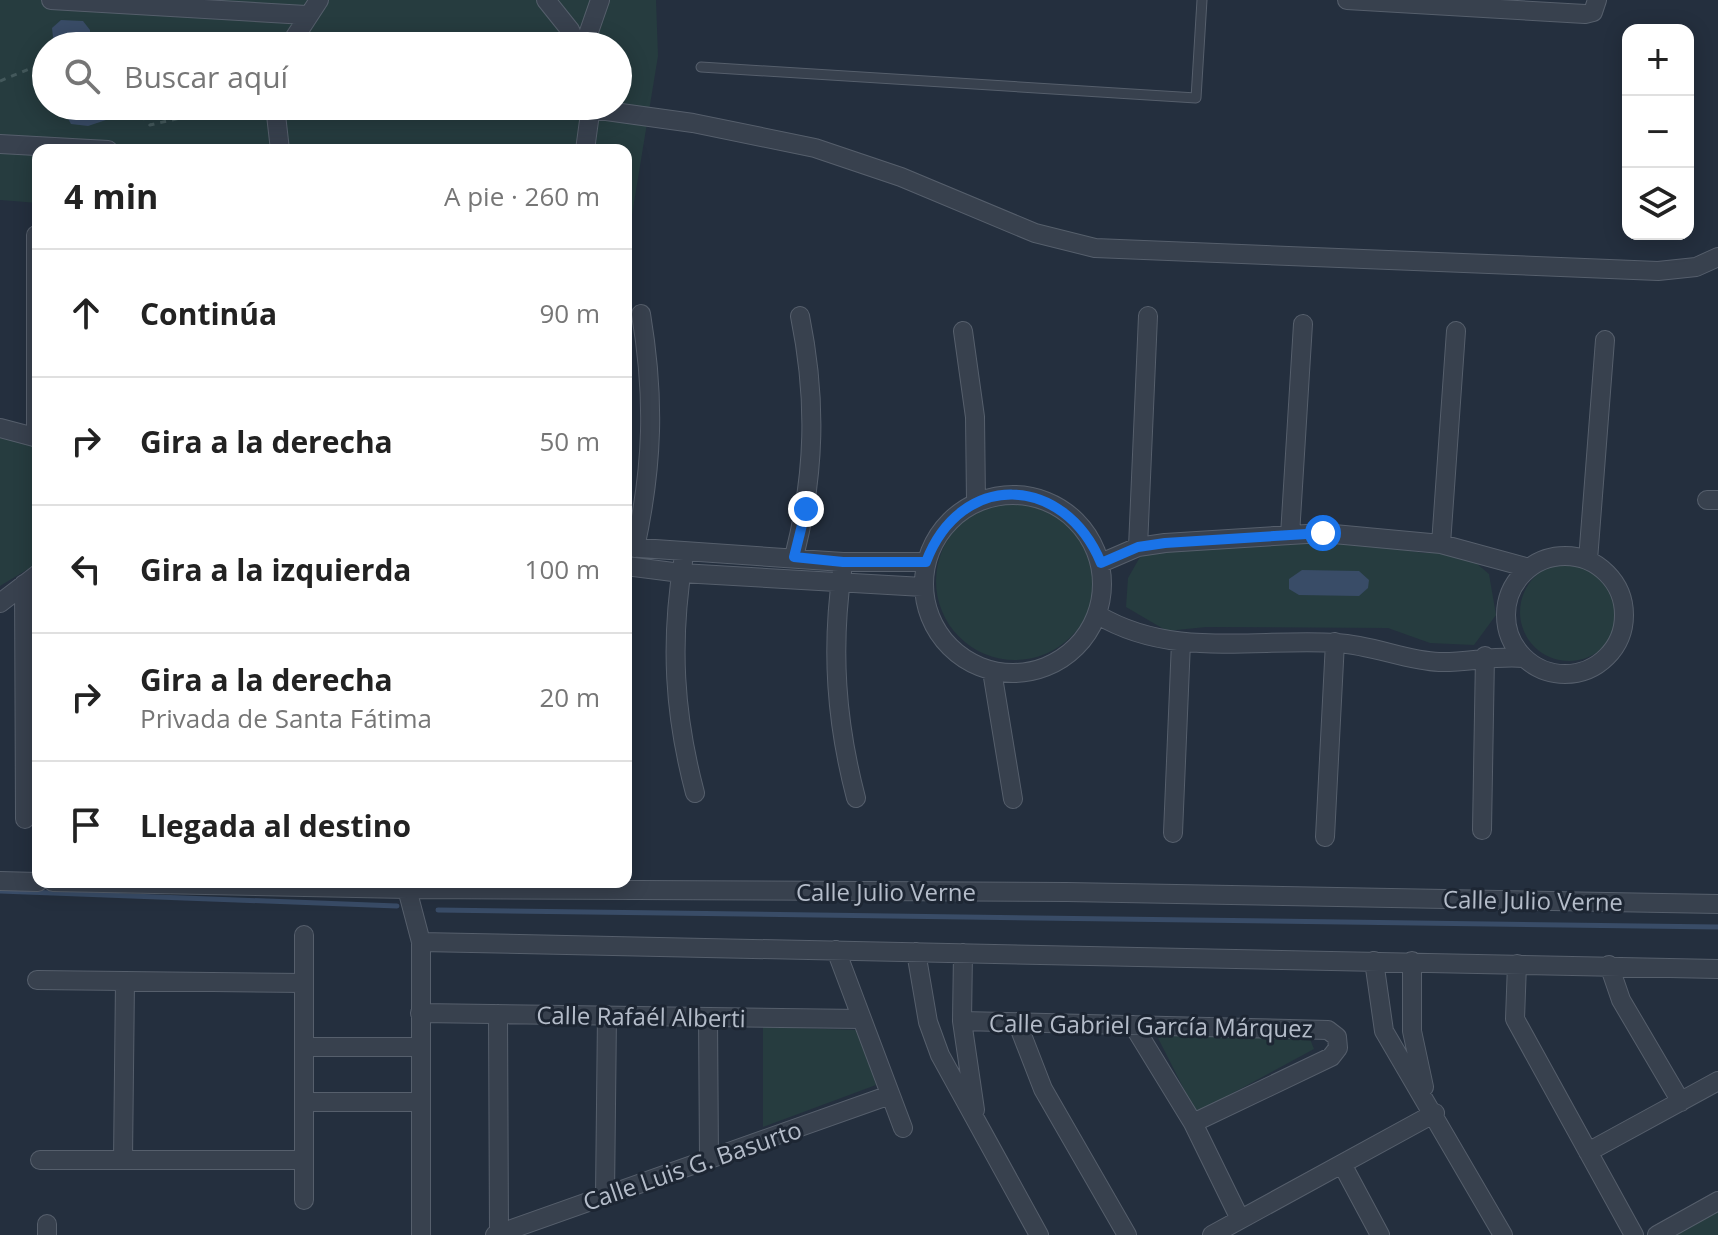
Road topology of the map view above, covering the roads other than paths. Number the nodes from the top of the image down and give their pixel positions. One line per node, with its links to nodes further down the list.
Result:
1 (51, 0): 8 (street)
2 (319, 0): 8 (street)
3 (546, 0): 10 (street)
4 (600, 0): 11 (street)
5 (1202, 0): 12 (lane)
6 (1347, 0): 7 (street)
7 (1597, 0)
8 (306, 15): 9 (street)
9 (297, 32)
10 (571, 32)
11 (589, 32)
12 (701, 67)
13 (632, 113): 20 (street)
14 (277, 120): 17 (street)
15 (589, 120): 18 (street)
16 (0, 144): 19 (street)
17 (279, 144)
18 (586, 144)
19 (32, 146)
20 (1718, 257)
21 (641, 314): 32 (street)
22 (800, 316): 37 (street)
23 (1148, 316): 34 (street)
24 (1303, 324): 31 (street)
25 (963, 331): 30 (street)
26 (1456, 331): 33 (street)
27 (1605, 340): 38 (street)
28 (0, 428): 29 (street)
29 (32, 437)
30 (976, 502): 40 (street); 41 (street)
31 (1290, 535): 33 (street); 34 (street)
32 (632, 541)
33 (1441, 544): 43 (street)
34 (1138, 547): 41 (street)
35 (632, 548): 36 (street)
36 (685, 551): 37 (street); 44 (street)
37 (794, 557): 39 (street)
38 (1588, 560): 43 (street); 53 (street)
39 (843, 562): 40 (street); 46 (street)
40 (926, 562): 47 (street)
41 (1101, 563): 49 (street)
42 (632, 567): 44 (street)
43 (1529, 568): 53 (street)
44 (681, 573): 46 (street); 55 (street)
45 (31, 579): 48 (street); 58 (street)
46 (840, 583): 47 (street); 56 (street)
47 (923, 587): 54 (street)
48 (0, 603)
49 (1098, 615): 50 (street); 54 (street)
50 (1181, 642): 51 (street); 60 (street)
51 (1335, 642): 52 (street); 61 (street)
52 (1485, 656): 53 (street); 59 (street)
53 (1524, 658)
54 (992, 671): 57 (street)
55 (695, 793)
56 (856, 798)
57 (1013, 799)
58 (25, 819)
59 (1482, 830)
60 (1173, 833)
61 (1325, 837)
62 (0, 881): 63 (street)
63 (32, 882)
64 (356, 888): 65 (street, Calle Julio Verne)
65 (407, 889): 66 (street, Calle Julio Verne); 68 (street)
66 (1718, 904)
67 (304, 935): 79 (street)
68 (421, 942): 69 (street); 80 (street)
69 (836, 950): 70 (street); 84 (street)
70 (916, 952): 71 (street); 96 (street)
71 (963, 953): 72 (street); 85 (street)
72 (1374, 961): 73 (street); 95 (street)
73 (1412, 961): 74 (street); 95 (street)
74 (1517, 964): 75 (street); 99 (street)
75 (1609, 965): 76 (street); 94 (street)
76 (1718, 969)
77 (37, 980): 78 (street)
78 (125, 981): 79 (street); 102 (street)
79 (304, 983): 88 (street)
80 (420, 1013): 81 (street, Calle Rafaél Alberti); 89 (street)
81 (498, 1014): 82 (street, Calle Rafaél Alberti); 109 (street)
82 (607, 1015): 83 (street, Calle Rafaél Alberti); 105 (street)
83 (708, 1017): 84 (street, Calle Rafaél Alberti); 100 (street)
84 (861, 1019): 91 (street)
85 (962, 1021): 86 (street, Calle Gabriel García Márquez); 96 (street)
86 (1017, 1022): 87 (street, Calle Gabriel García Márquez); 112 (street)
87 (1133, 1025): 97 (street); 97 (street, Calle Gabriel García Márquez)
88 (304, 1047): 89 (street); 92 (street)
89 (419, 1047): 93 (street)
90 (1718, 1081): 94 (street)
91 (890, 1095): 98 (street); 100 (street, Calle Luis G. Basurto)
92 (304, 1102): 93 (street); 103 (street)
93 (418, 1102): 110 (street)
94 (1681, 1102): 99 (street)
95 (1431, 1106): 104 (street); 115 (street)
96 (977, 1120): 111 (street)
97 (1193, 1123): 108 (street)
98 (903, 1128)
99 (1588, 1152): 116 (street)
100 (709, 1159): 105 (street, Calle Luis G. Basurto)
101 (40, 1160): 102 (street)
102 (123, 1160): 103 (street)
103 (304, 1160): 106 (street)
104 (1342, 1164): 108 (street); 114 (street)
105 (605, 1196): 109 (street, Calle Luis G. Basurto)
106 (304, 1200)
107 (1718, 1201): 117 (street)
108 (1240, 1219): 113 (street)
109 (497, 1234)
110 (421, 1235)
111 (1039, 1235)
112 (1127, 1235)
113 (1212, 1235)
114 (1380, 1235)
115 (1503, 1235)
116 (1634, 1235)
117 (1657, 1235)

